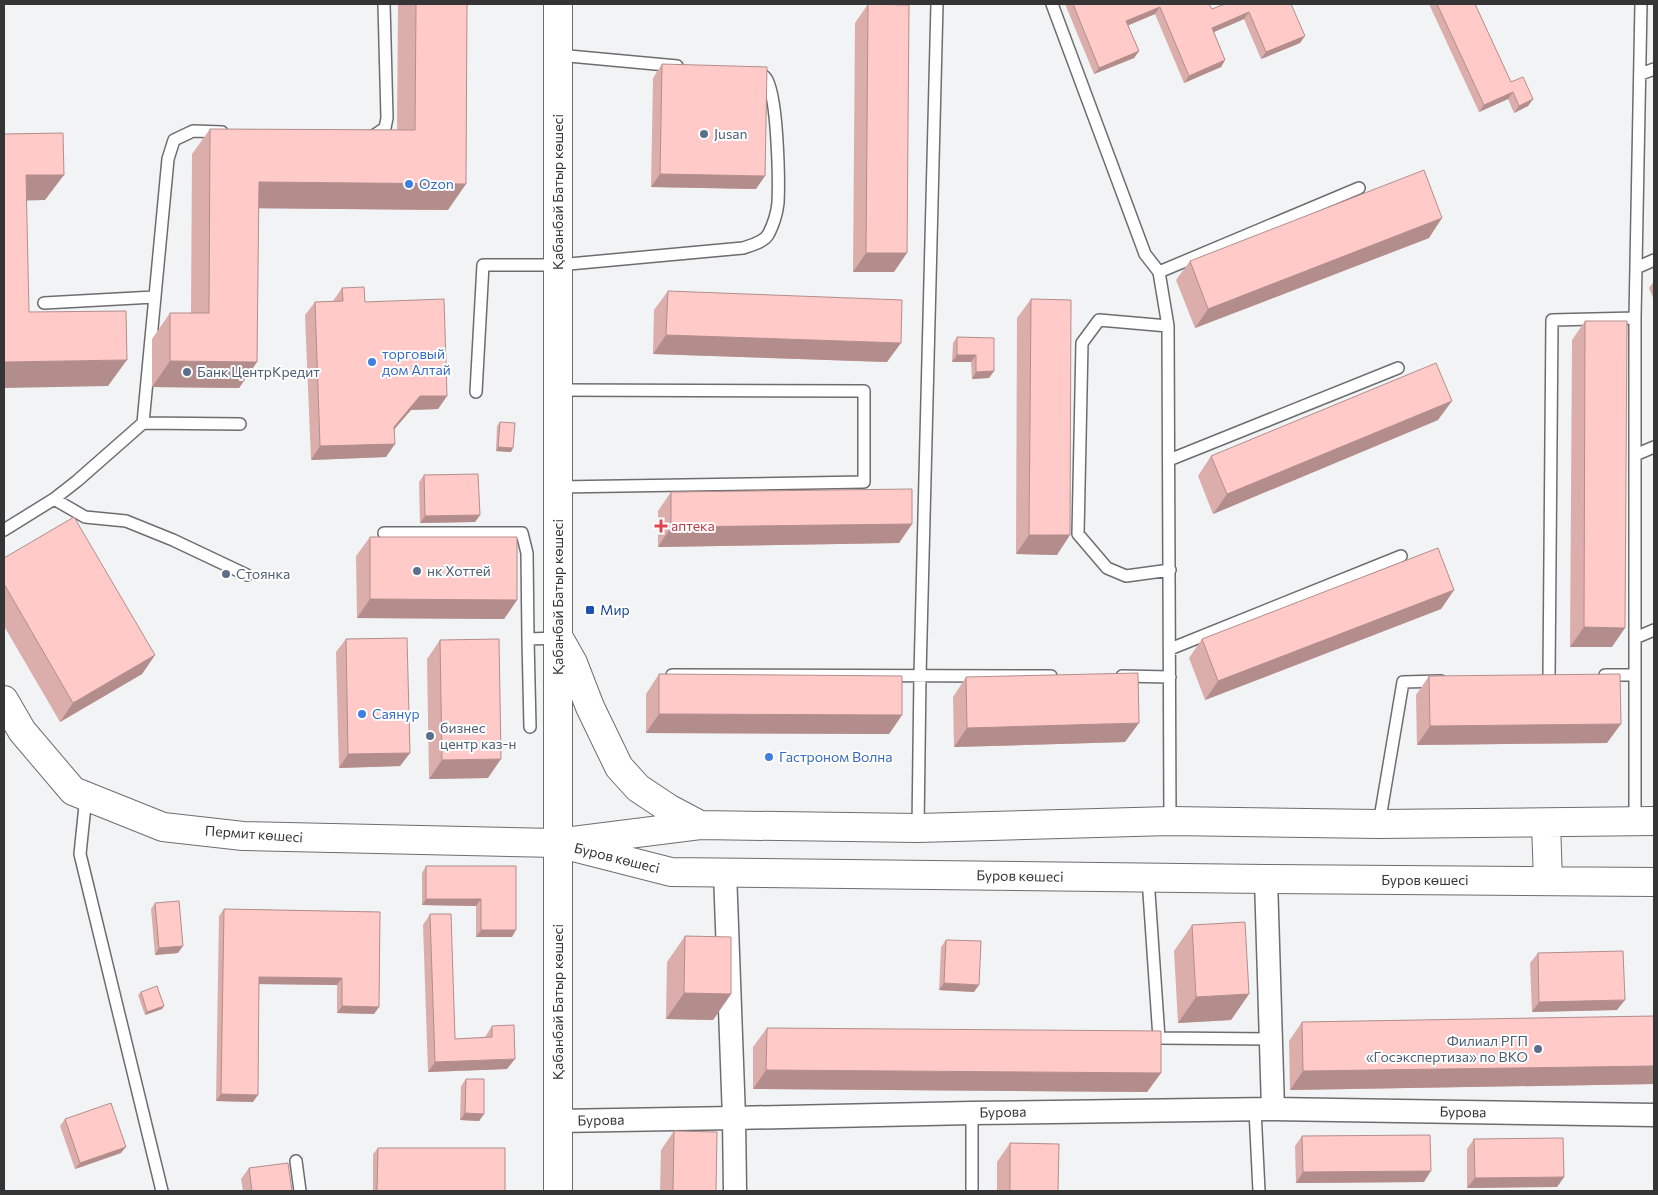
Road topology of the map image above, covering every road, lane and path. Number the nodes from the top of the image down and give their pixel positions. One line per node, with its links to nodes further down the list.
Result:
1 (384, 4): 12 (lane)
2 (558, 4): 6 (main road, Қабанбай Батыр көшесі)
3 (937, 4): 43 (lane)
4 (1052, 4): 17 (lane)
5 (1642, 4): 10 (lane)
6 (558, 55): 7 (lane); 15 (main road, Қабанбай Батыр көшесі)
7 (685, 67)
8 (1654, 69): 10 (lane)
9 (742, 73): 15 (lane)
10 (1641, 74): 16 (lane)
11 (233, 132): 18 (lane)
12 (362, 136)
13 (1359, 188): 17 (lane)
14 (1654, 260): 16 (lane)
15 (558, 264): 23 (main road, Қабанбай Батыр көшесі); 24 (lane)
16 (1636, 268): 20 (lane)
17 (1159, 272): 21 (lane)
18 (154, 297): 19 (lane); 25 (lane)
19 (44, 303)
20 (1635, 318): 28 (lane); 48 (lane)
21 (1168, 326): 29 (lane); 35 (lane)
22 (1398, 368): 29 (lane)
23 (558, 390): 30 (main road, Қабанбай Батыр көшесі); 30 (lane)
24 (476, 392)
25 (143, 423): 26 (lane); 31 (lane)
26 (240, 424)
27 (1654, 448): 28 (lane)
28 (1635, 455): 39 (lane)
29 (1169, 460): 35 (lane)
30 (558, 487): 38 (main road, Қабанбай Батыр көшесі)
31 (54, 499): 32 (lane); 36 (lane)
32 (4, 530)
33 (384, 533): 40 (lane)
34 (1401, 556): 41 (lane)
35 (1170, 570): 41 (lane)
36 (247, 575)
37 (1654, 630): 39 (lane)
38 (558, 638): 40 (lane); 58 (main road); 60 (main road, Қабанбай Батыр көшесі)
39 (1635, 638): 45 (lane)
40 (528, 639): 52 (lane)
41 (1170, 649): 49 (lane)
42 (664, 675): 43 (lane)
43 (920, 675): 46 (lane); 59 (lane)
44 (1597, 675): 45 (lane)
45 (1635, 675): 55 (lane)
46 (1065, 676)
47 (1113, 676): 49 (lane)
48 (1548, 676)
49 (1170, 677): 54 (lane)
50 (1452, 680): 57 (lane)
51 (4, 700): 53 (main road, Пермит көшесі)
52 (530, 727)
53 (86, 796): 60 (main road, Пермит көшесі); 73 (lane)
54 (1170, 821): 57 (main road, Буров көшесі); 59 (main road, Буров көшесі)
55 (1645, 821): 56 (main road, Буров көшесі)
56 (1546, 823): 57 (main road, Буров көшесі); 64 (main road)
57 (1379, 824)
58 (700, 825): 59 (main road, Буров көшесі); 60 (main road, Буров көшесі)
59 (918, 828)
60 (557, 843): 61 (main road, Буров көшесі); 71 (main road, Қабанбай Батыр көшесі)
61 (725, 872): 62 (main road, Буров көшесі); 70 (street)
62 (1148, 878): 63 (main road, Буров көшесі); 66 (lane)
63 (1266, 879): 64 (main road, Буров көшесі); 66 (street)
64 (1548, 881): 65 (main road, Буров көшесі)
65 (1654, 882)
66 (1271, 1039): 67 (street)
67 (1264, 1109): 68 (street, Бурова); 69 (street, Бурова); 78 (lane)
68 (972, 1113): 70 (street, Бурова); 77 (lane)
69 (1654, 1115)
70 (734, 1118): 71 (street, Бурова); 76 (street)
71 (558, 1121): 75 (main road, Қабанбай Батыр көшесі)
72 (296, 1161): 74 (lane)
73 (162, 1191)
74 (300, 1191)
75 (558, 1191)
76 (735, 1191)
77 (972, 1191)
78 (1260, 1191)

